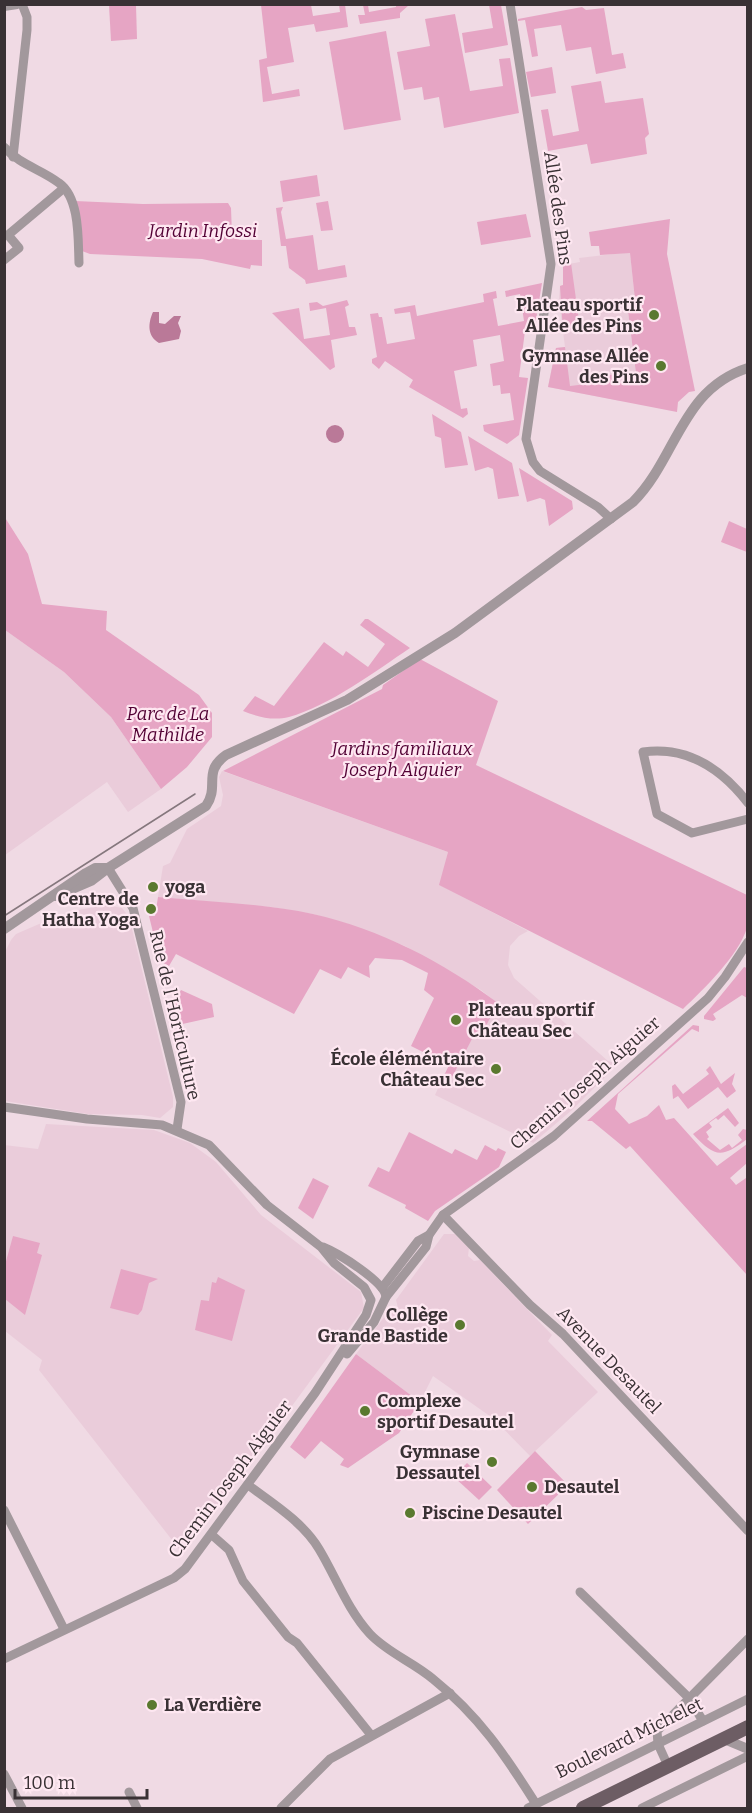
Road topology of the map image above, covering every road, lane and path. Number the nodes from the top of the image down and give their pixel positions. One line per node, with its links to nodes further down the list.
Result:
1 (22, 4): 4 (street)
2 (510, 4): 11 (street, Allée des Pins)
3 (4, 147): 4 (street)
4 (14, 157): 5 (street)
5 (64, 188): 6 (street); 7 (street)
6 (4, 261)
7 (79, 263)
8 (747, 368): 10 (street)
9 (747, 373): 10 (street)
10 (724, 378): 11 (street)
11 (611, 519): 14 (street)
12 (747, 804): 13 (street)
13 (747, 819)
14 (108, 868): 15 (street); 18 (street, Rue de l'Horticulture)
15 (4, 929)
16 (747, 942): 19 (street, Chemin Joseph Aiguier)
17 (4, 1107): 18 (street)
18 (177, 1129): 20 (street)
19 (443, 1215): 21 (street, Chemin Joseph Aiguier); 26 (street, Avenue Desautel)
20 (321, 1246): 21 (street); 22 (street)
21 (383, 1294): 22 (street); 22 (street, Chemin Joseph Aiguier); 23 (street, Chemin Joseph Aiguier)
22 (370, 1298): 23 (street, Chemin Joseph Aiguier)
23 (315, 1392): 24 (street, Chemin Joseph Aiguier)
24 (248, 1485): 27 (street, Chemin Joseph Aiguier); 32 (street)
25 (4, 1510): 29 (street)
26 (747, 1531)
27 (212, 1534): 29 (street, Chemin Joseph Aiguier); 37 (street)
28 (580, 1592): 33 (street)
29 (64, 1629): 31 (street, Chemin Joseph Aiguier)
30 (747, 1640): 33 (street)
31 (4, 1659)
32 (450, 1693): 37 (street); 46 (street)
33 (687, 1697): 35 (street); 39 (street)
34 (747, 1699): 35 (street, Boulevard Michelet)
35 (704, 1721): 39 (street, Boulevard Michelet)
36 (747, 1727): 38 (main road)
37 (371, 1735): 49 (street)
38 (724, 1739): 40 (street); 42 (main road)
39 (658, 1744): 42 (street); 46 (street, Boulevard Michelet)
40 (747, 1749)
41 (747, 1756): 51 (street)
42 (668, 1766): 45 (main road)
43 (4, 1774): 47 (street)
44 (129, 1792): 48 (street)
45 (608, 1803): 50 (main road)
46 (532, 1807)
47 (22, 1809)
48 (136, 1809)
49 (281, 1809)
50 (583, 1809)
51 (642, 1809)

